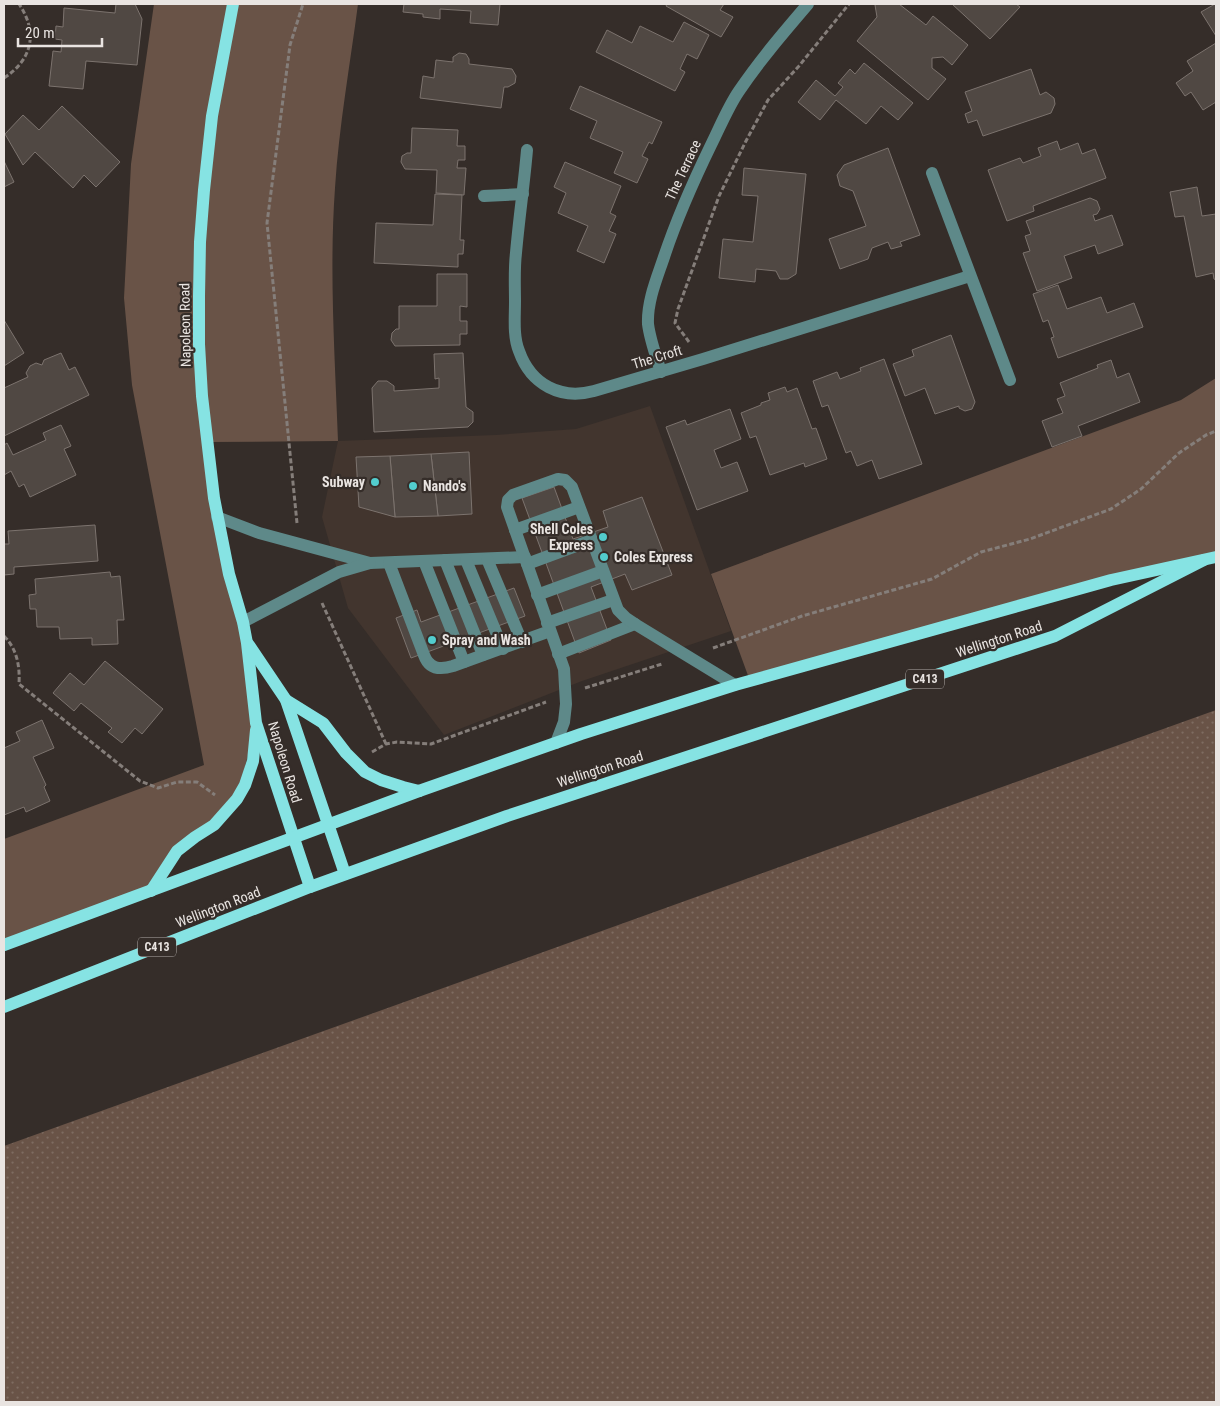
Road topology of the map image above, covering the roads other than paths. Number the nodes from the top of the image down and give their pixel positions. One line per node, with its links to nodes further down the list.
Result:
1 (233, 4): 11 (main road, Napoleon Road)
2 (808, 4): 8 (street, The Terrace)
3 (527, 150): 5 (street, The Croft)
4 (932, 173): 7 (street)
5 (523, 194): 6 (street); 8 (street, The Croft)
6 (484, 196)
7 (970, 276): 8 (street, The Croft); 9 (street)
8 (661, 372)
9 (1010, 380)
10 (579, 507): 12 (street); 12 (street); 13 (street)
11 (217, 517): 21 (street); 25 (main road, Napoleon Road)
12 (515, 530): 18 (street)
13 (592, 540): 18 (street); 22 (street)
14 (487, 559): 17 (street); 18 (street); 28 (street)
15 (1210, 559): 34 (main road, Wellington Road / C413); 41 (main road, Wellington Road / C413)
16 (445, 560): 17 (street); 19 (street); 32 (street)
17 (466, 560): 30 (street)
18 (526, 560): 23 (street)
19 (424, 561): 20 (street); 33 (street)
20 (389, 562): 21 (street); 33 (street)
21 (370, 563): 25 (street)
22 (603, 571): 23 (street); 24 (street)
23 (537, 595): 27 (street)
24 (614, 600): 26 (street); 27 (street)
25 (243, 622): 29 (main road, Napoleon Road)
26 (635, 624): 31 (street); 34 (street)
27 (549, 627): 28 (street); 31 (street)
28 (522, 642): 30 (street)
29 (247, 643): 35 (main road, Napoleon Road); 36 (main road, Napoleon Road)
30 (503, 648): 32 (street)
31 (558, 654): 37 (street)
32 (483, 655): 33 (street)
33 (464, 662)
34 (735, 685): 37 (main road, Wellington Road / C413)
35 (286, 700): 38 (main road); 39 (main road, Napoleon Road)
36 (256, 723): 40 (main road, Napoleon Road); 43 (main road)
37 (556, 743): 38 (main road, Wellington Road / C413)
38 (419, 791): 39 (main road, Wellington Road / C413)
39 (329, 824): 40 (main road, Wellington Road / C413); 41 (main road, Napoleon Road)
40 (293, 837): 42 (main road, Napoleon Road); 43 (main road, Wellington Road / C413)
41 (345, 874): 42 (main road, Wellington Road / C413)
42 (310, 887): 45 (main road, Wellington Road / C413)
43 (151, 891): 44 (main road, Wellington Road / C413)
44 (4, 945)
45 (4, 1007)

